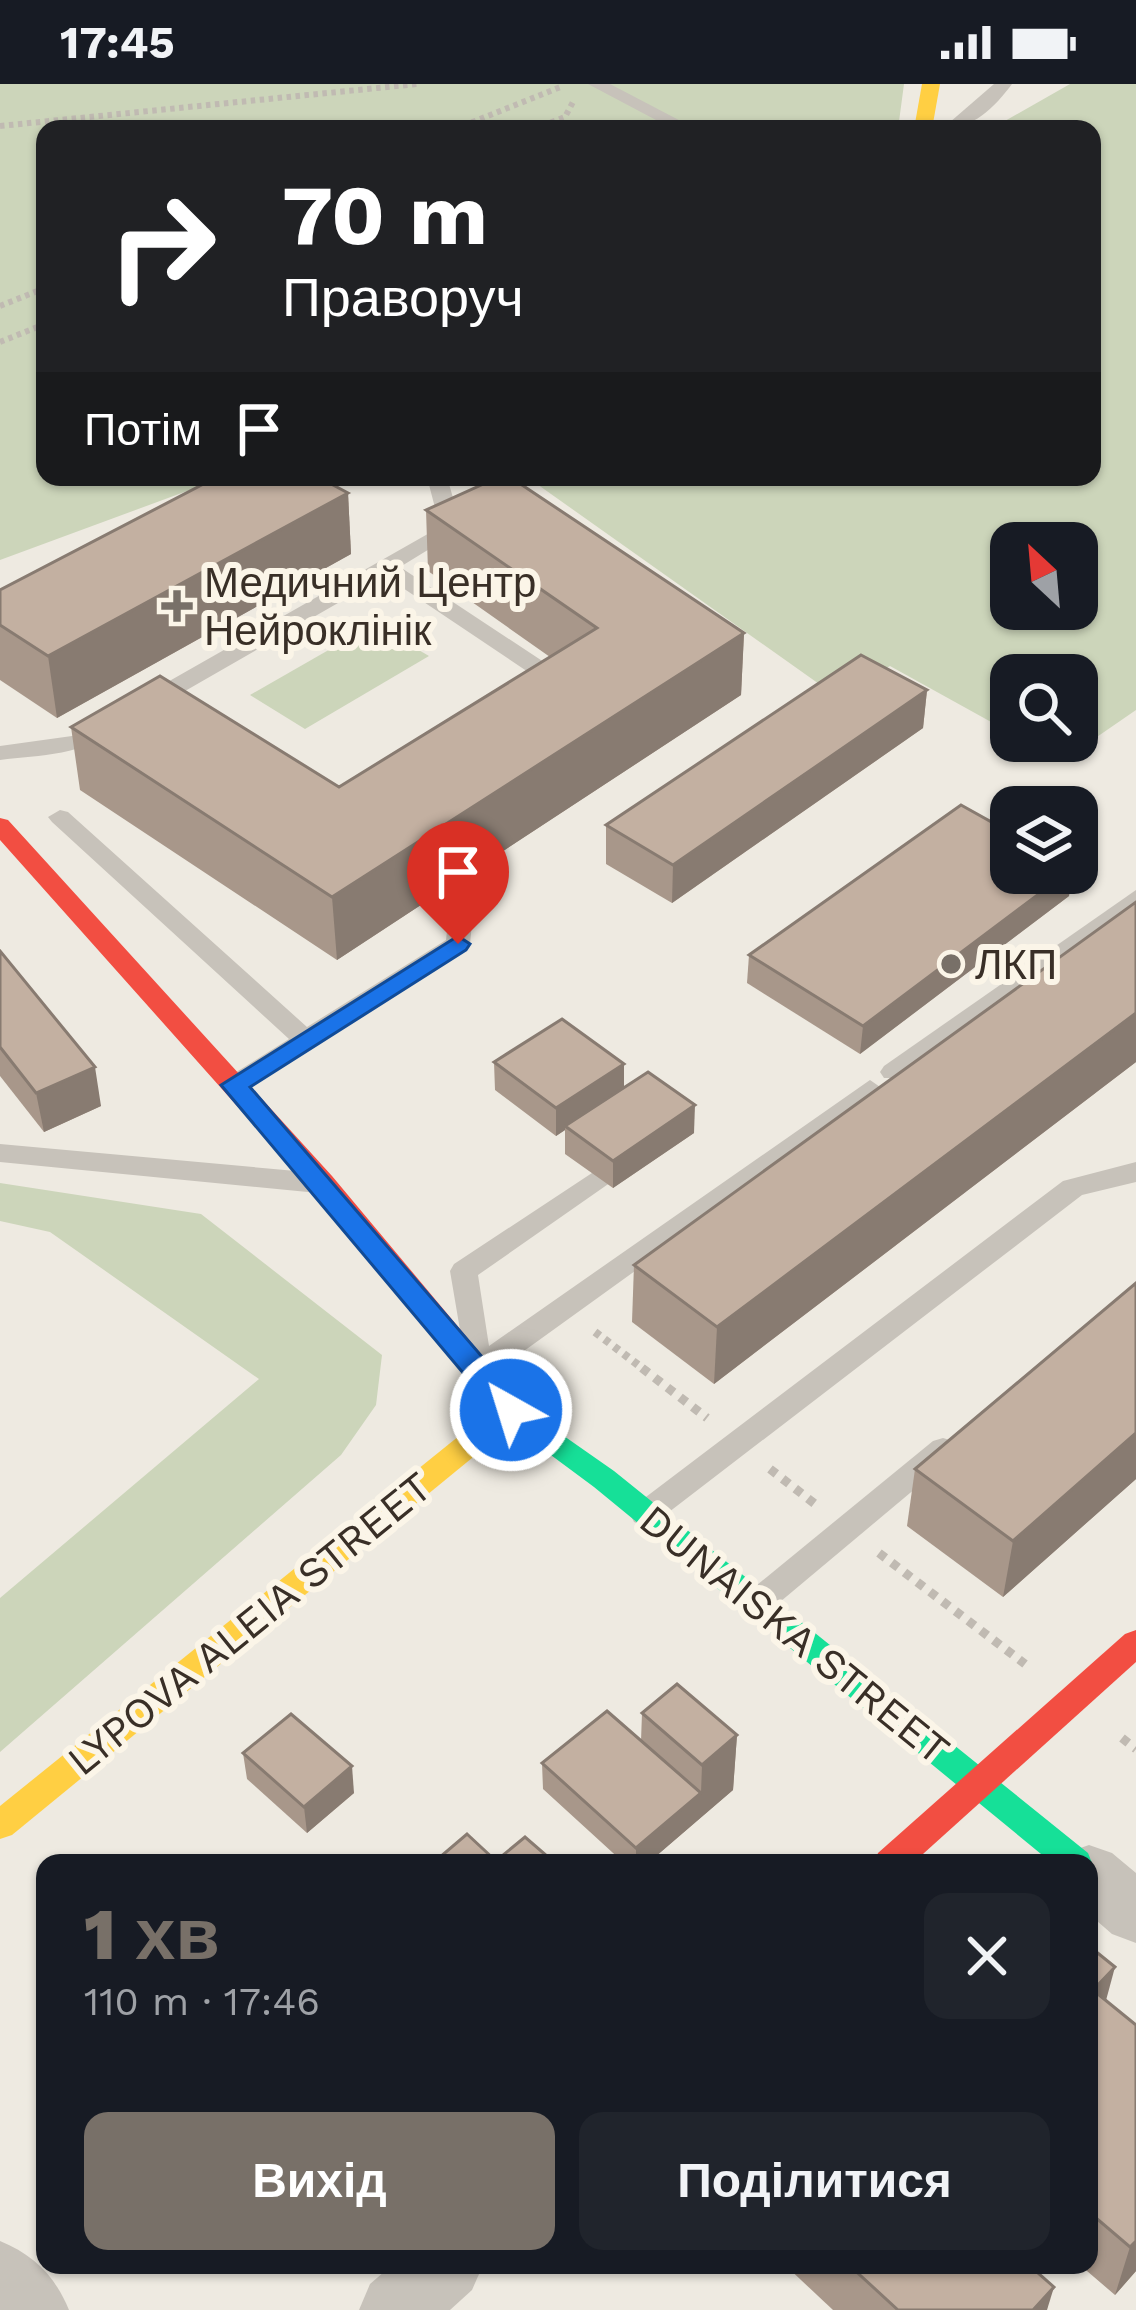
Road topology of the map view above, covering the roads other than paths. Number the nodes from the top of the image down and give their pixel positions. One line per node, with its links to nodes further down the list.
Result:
1 (597, 84): 4 (lane)
2 (931, 84): 5 (street)
3 (1004, 84): 6 (lane)
4 (669, 120)
5 (925, 120)
6 (963, 120)
7 (439, 486): 8 (lane)
8 (386, 567): 9 (lane); 10 (lane)
9 (541, 695)
10 (0, 753)
11 (60, 817): 15 (lane)
12 (0, 825): 16 (street)
13 (445, 889): 15 (lane)
14 (1136, 898): 21 (lane)
15 (306, 1040): 16 (lane)
16 (234, 1085): 20 (street)
17 (0, 1154): 20 (lane)
18 (1136, 1172): 24 (lane)
19 (601, 1180): 21 (lane)
20 (322, 1183): 21 (street)
21 (478, 1369): 22 (street)
22 (511, 1410): 24 (street, DUNAISKA STREET); 28 (street, LYPOVA ALEIA STREET)
23 (973, 1425): 25 (lane)
24 (645, 1514): 25 (street, DUNAISKA STREET)
25 (757, 1603): 27 (street, DUNAISKA STREET)
26 (1136, 1642): 27 (street)
27 (979, 1782): 29 (street); 30 (street, DUNAISKA STREET)
28 (0, 1826)
29 (900, 1854)
30 (1065, 1854)
31 (1098, 1881): 32 (street)
32 (1136, 1913)
33 (436, 2274): 36 (street)
34 (0, 2278): 35 (street)
35 (32, 2310)
36 (396, 2310)

